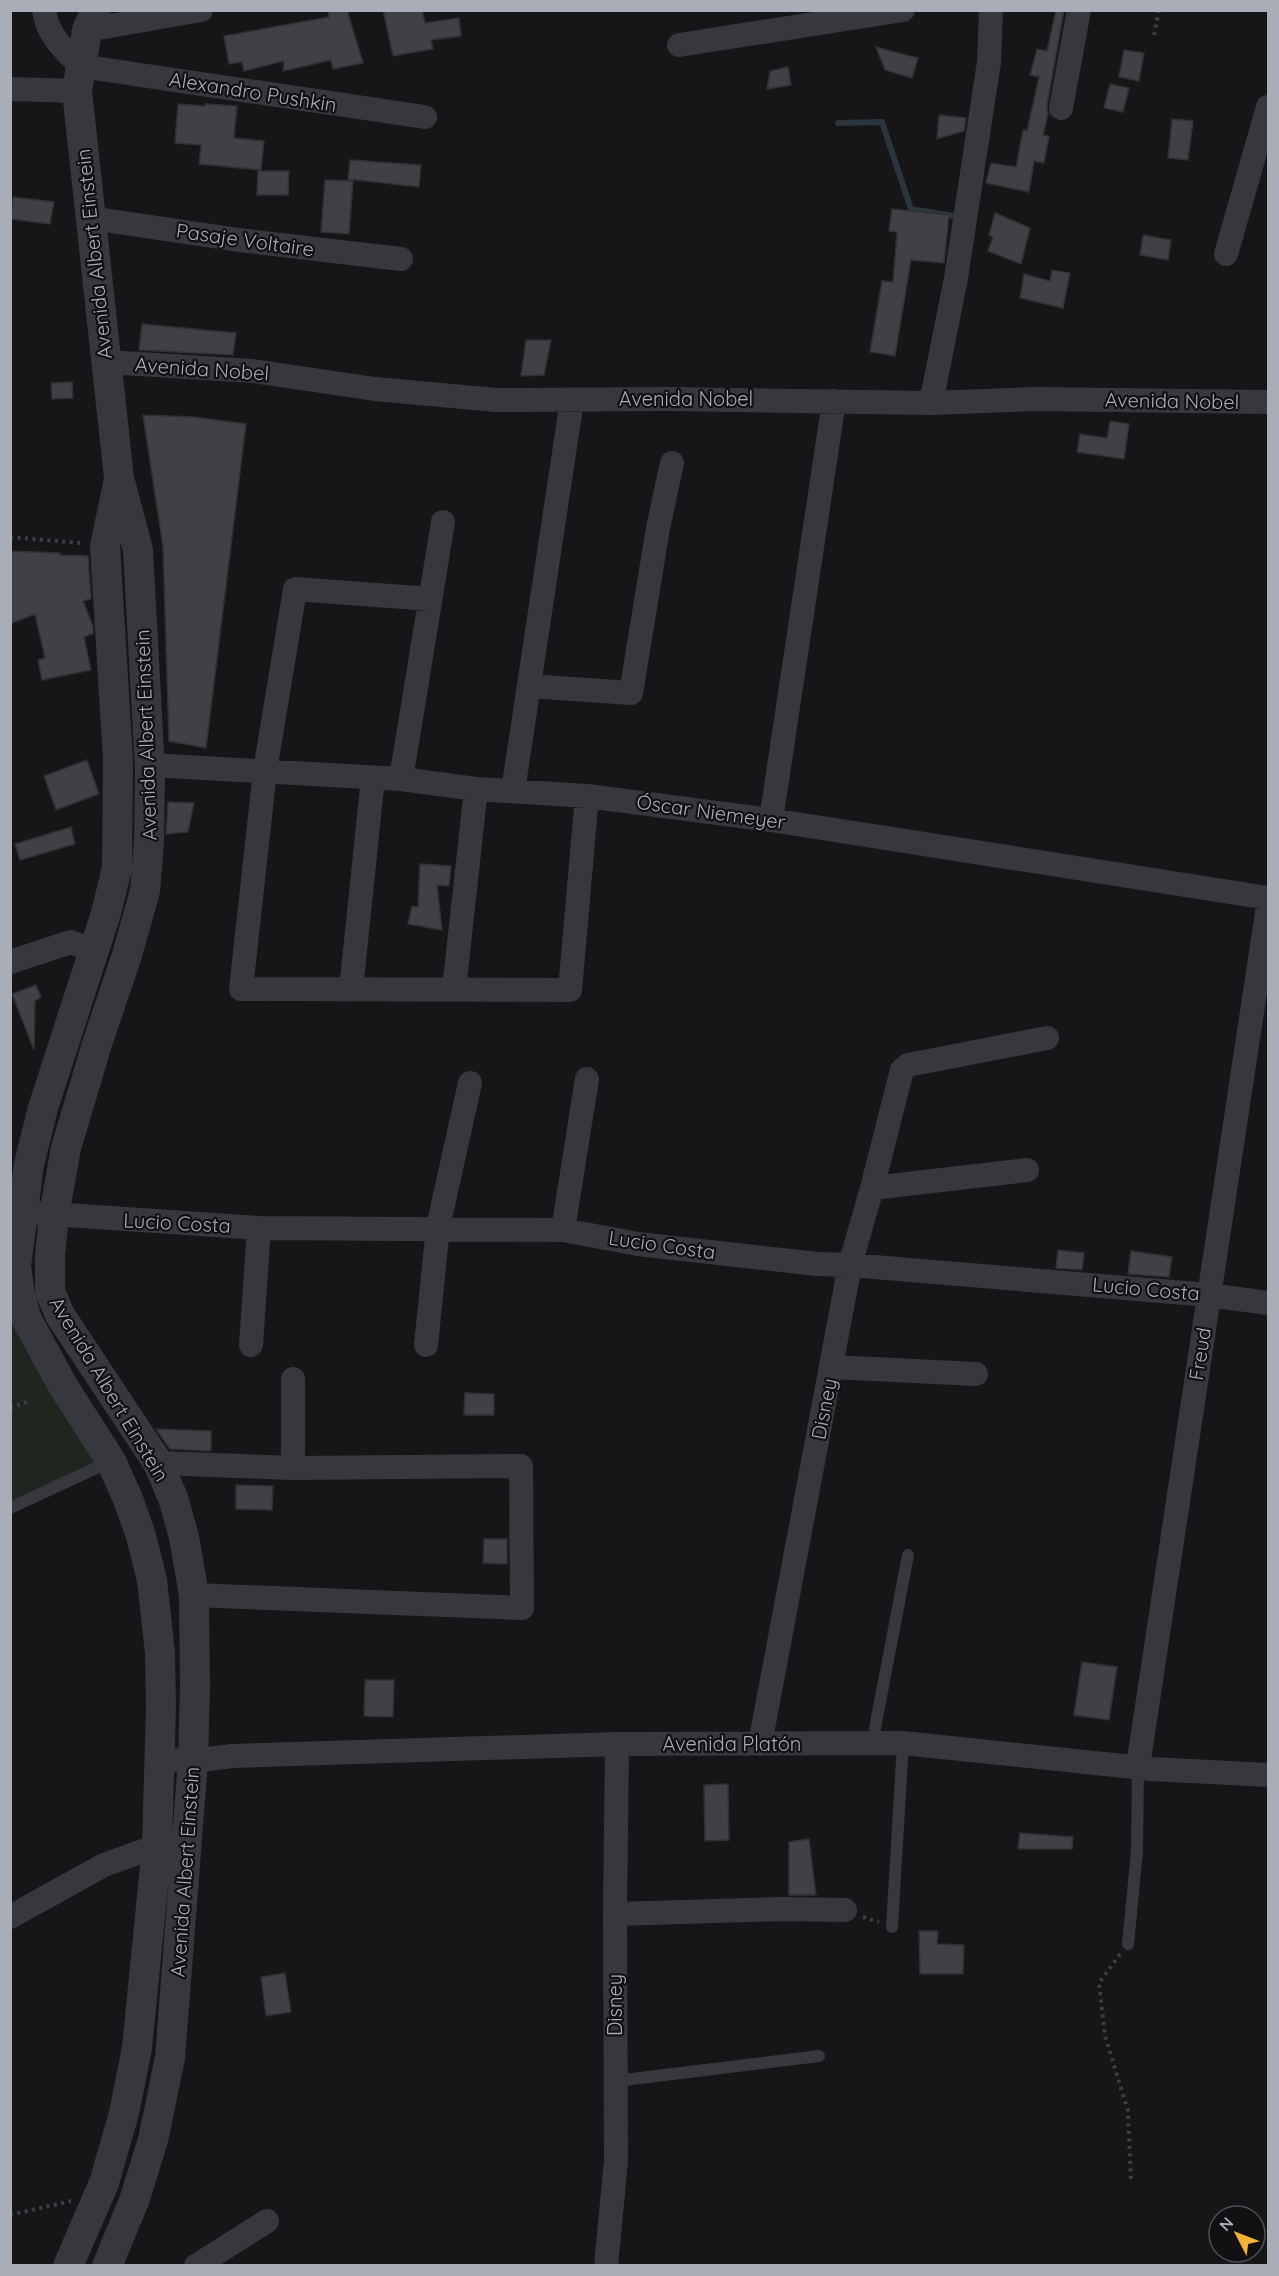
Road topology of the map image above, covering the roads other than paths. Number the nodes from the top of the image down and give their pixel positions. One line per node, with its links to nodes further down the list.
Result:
1 (44, 10): 8 (street)
2 (201, 10): 6 (street)
3 (903, 10): 7 (street)
4 (991, 10): 20 (street)
5 (1079, 10): 11 (street)
6 (92, 20): 8 (street, Avenida Albert Einstein)
7 (679, 45)
8 (78, 79): 9 (street, Alexandro Pushkin); 12 (street, Alexandro Pushkin); 13 (street, Avenida Albert Einstein)
9 (10, 89)
10 (1269, 107): 14 (street)
11 (1060, 108)
12 (425, 117)
13 (90, 218): 15 (street, Pasaje Voltaire); 16 (street, Avenida Albert Einstein)
14 (1226, 254)
15 (401, 259)
16 (106, 362): 17 (street, Avenida Nobel); 22 (street, Avenida Albert Einstein)
17 (572, 400): 18 (street, Avenida Nobel); 25 (street)
18 (834, 401): 20 (street, Avenida Nobel); 33 (street)
19 (1269, 402): 20 (street, Avenida Nobel)
20 (931, 403)
21 (672, 463): 25 (street)
22 (119, 478): 26 (street, Avenida Albert Einstein); 36 (street, Avenida Albert Einstein)
23 (442, 522): 24 (street)
24 (430, 599): 27 (street); 29 (street)
25 (529, 686): 31 (street)
26 (150, 765): 27 (street, Óscar Niemeyer); 46 (street, Avenida Albert Einstein)
27 (265, 771): 28 (street, Óscar Niemeyer); 38 (street)
28 (373, 778): 29 (street, Óscar Niemeyer); 38 (street)
29 (401, 779): 30 (street, Óscar Niemeyer)
30 (476, 789): 31 (street, Óscar Niemeyer); 39 (street)
31 (513, 791): 32 (street, Óscar Niemeyer)
32 (587, 796): 33 (street, Óscar Niemeyer); 39 (street)
33 (771, 820): 34 (street, Óscar Niemeyer)
34 (1269, 898)
35 (1269, 906): 51 (street, Freud)
36 (93, 951): 37 (street); 45 (street, Avenida Albert Einstein)
37 (10, 962)
38 (351, 989): 39 (street)
39 (454, 989)
40 (1047, 1038): 44 (street, Disney)
41 (587, 1079): 49 (street)
42 (470, 1083): 47 (street)
43 (1027, 1170): 44 (street)
44 (872, 1188): 50 (street, Disney)
45 (22, 1211): 46 (street, Lucio Costa); 58 (street, Avenida Albert Einstein)
46 (54, 1215): 48 (street, Lucio Costa); 59 (street, Avenida Albert Einstein)
47 (438, 1227): 48 (street, Lucio Costa); 49 (street, Lucio Costa); 54 (street)
48 (259, 1228): 53 (street)
49 (563, 1230): 50 (street, Lucio Costa)
50 (850, 1264): 51 (street, Lucio Costa); 55 (street, Disney)
51 (1209, 1295): 52 (street, Lucio Costa); 70 (street, Freud)
52 (1269, 1303)
53 (251, 1345)
54 (426, 1345)
55 (832, 1367): 56 (street); 66 (street, Disney)
56 (976, 1374)
57 (293, 1379): 60 (street)
58 (111, 1461): 61 (lane); 68 (street, Avenida Albert Einstein)
59 (158, 1463): 60 (street); 63 (street, Avenida Albert Einstein)
60 (293, 1468): 63 (street)
61 (10, 1508)
62 (908, 1555): 67 (lane)
63 (194, 1595): 69 (street, Avenida Albert Einstein)
64 (903, 1743): 67 (street, Avenida Platón); 70 (street, Avenida Platón); 76 (lane)
65 (617, 1744): 66 (street, Avenida Platón); 69 (street, Avenida Platón); 74 (street, Disney)
66 (760, 1744): 67 (street, Avenida Platón)
67 (872, 1744)
68 (159, 1760): 69 (street, Avenida Platón); 72 (street, Avenida Albert Einstein)
69 (193, 1761): 82 (street, Avenida Albert Einstein)
70 (1138, 1766): 71 (street, Avenida Platón); 77 (lane)
71 (1269, 1775)
72 (157, 1846): 75 (street); 81 (street, Avenida Albert Einstein)
73 (845, 1910): 74 (street)
74 (615, 1914): 79 (street, Disney)
75 (10, 1917)
76 (892, 1927)
77 (1128, 1944)
78 (819, 2056): 79 (lane)
79 (616, 2081): 84 (street, Disney)
80 (267, 2221): 83 (street)
81 (68, 2265)
82 (109, 2265)
83 (196, 2265)
84 (606, 2265)

